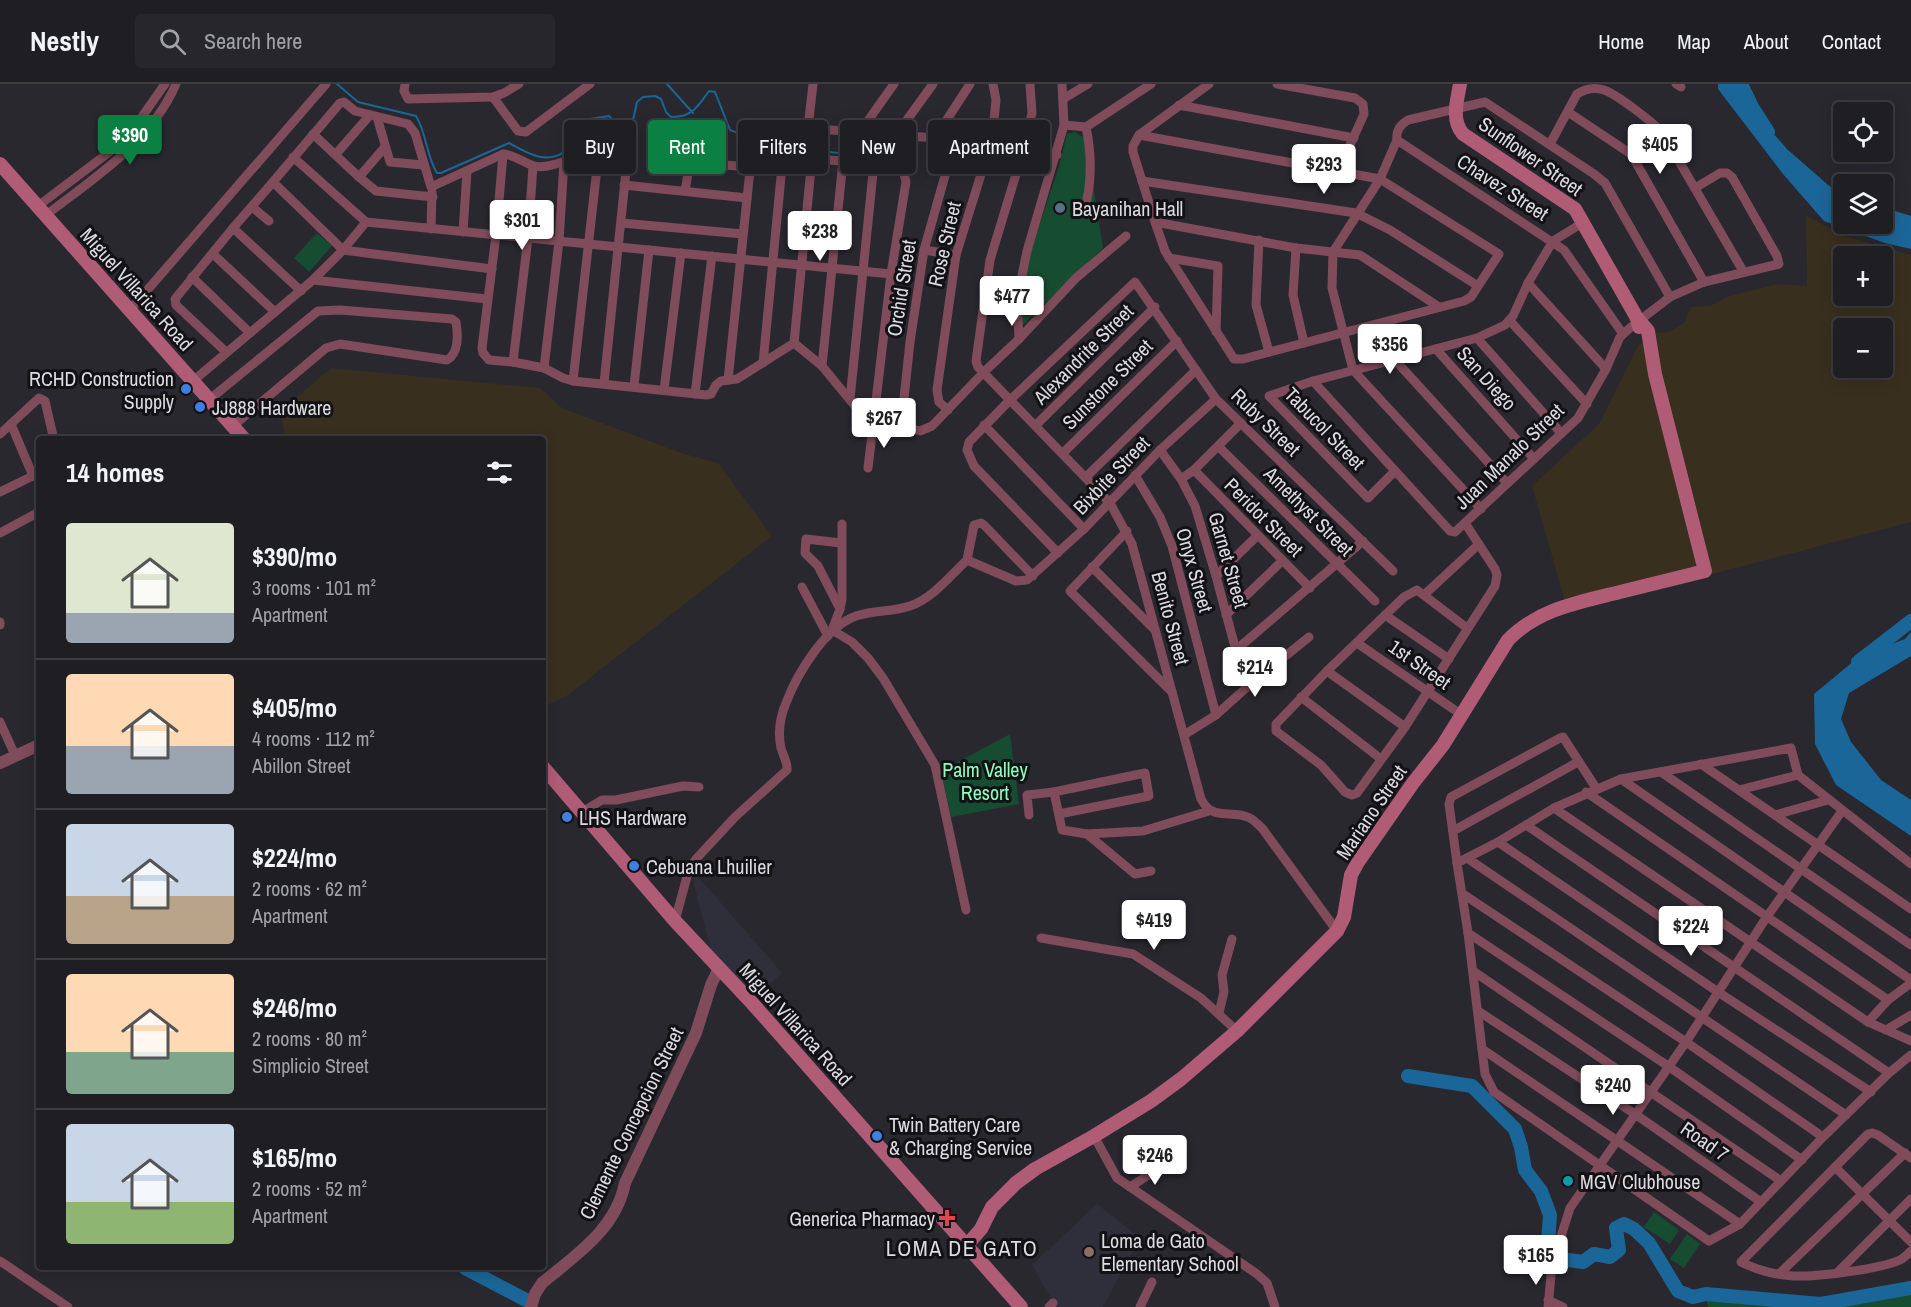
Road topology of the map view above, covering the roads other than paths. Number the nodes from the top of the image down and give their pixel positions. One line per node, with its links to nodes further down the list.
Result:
1 (165, 84): 74 (street)
2 (176, 84): 74 (street)
3 (326, 84): 121 (street)
4 (405, 84): 20 (street)
5 (519, 84): 20 (street)
6 (590, 84): 20 (street)
7 (824, 84): 19 (street)
8 (894, 84): 26 (street)
9 (933, 84): 27 (street)
10 (970, 84): 28 (street)
11 (993, 84): 29 (street, Rose Street)
12 (1029, 84): 30 (street)
13 (1062, 84): 21 (street)
14 (1088, 84): 21 (street)
15 (1151, 84): 32 (street)
16 (1209, 84): 22 (street)
17 (1277, 84): 36 (street)
18 (1460, 84): 23 (main road, Sunflower Street)
19 (812, 86): 33 (street)
20 (493, 97)
21 (1063, 99): 31 (street)
22 (1179, 105): 35 (street); 36 (street)
23 (1456, 109): 37 (street); 38 (street); 79 (main road, Sunflower Street)
24 (1568, 112): 38 (street); 68 (street); 113 (street)
25 (373, 116): 34 (street); 39 (street); 40 (street); 47 (street)
26 (868, 120)
27 (907, 120)
28 (947, 120)
29 (994, 120)
30 (1030, 120)
31 (1064, 126): 32 (street); 43 (street)
32 (1086, 127): 72 (street)
33 (840, 131)
34 (313, 134): 40 (street); 44 (street)
35 (1138, 135): 51 (street); 65 (street)
36 (1354, 138): 51 (street)
37 (1397, 140): 64 (street); 90 (street, Chavez Street)
38 (1550, 144): 117 (street)
39 (385, 147): 47 (street); 63 (street)
40 (336, 154): 63 (street)
41 (503, 154): 48 (street); 50 (street); 85 (street)
42 (1050, 154): 43 (street)
43 (1056, 155): 130 (street)
44 (293, 157): 66 (street); 77 (street)
45 (564, 162): 48 (street); 89 (street)
46 (0, 164): 74 (main road, Miguel Villarica Road)
47 (423, 165): 69 (street)
48 (533, 166): 87 (street)
49 (738, 166): 70 (street)
50 (467, 171): 69 (street); 83 (street)
51 (1338, 172): 64 (street)
52 (597, 174): 91 (street)
53 (625, 174): 67 (street)
54 (749, 174): 71 (street)
55 (781, 174): 104 (street)
56 (811, 174): 105 (street)
57 (842, 174): 106 (street)
58 (873, 174): 108 (street)
59 (905, 174): 110 (street)
60 (945, 174): 96 (street, Orchid Street)
61 (981, 174): 100 (street, Rose Street)
62 (1016, 174): 145 (street)
63 (359, 177): 69 (street)
64 (1380, 179): 75 (street); 115 (street)
65 (1142, 181): 75 (street); 78 (street)
66 (273, 182): 73 (street); 94 (street)
67 (624, 184): 70 (street); 80 (street)
68 (1695, 188): 109 (street); 109 (street, Juan Manalo Street)
69 (432, 192): 82 (street)
70 (685, 192): 71 (street)
71 (747, 198): 84 (street)
72 (1087, 199)
73 (252, 207): 76 (street); 81 (street)
74 (42, 211): 121 (main road, Miguel Villarica Road)
75 (1356, 213): 97 (street); 115 (street)
76 (269, 221)
77 (366, 222): 82 (street); 94 (street)
78 (1155, 222): 88 (street); 102 (street)
79 (1584, 222): 90 (street); 123 (main road, Sunflower Street)
80 (622, 223): 84 (street); 92 (street)
81 (233, 228): 99 (street); 116 (street)
82 (431, 229): 83 (street)
83 (463, 232): 85 (street)
84 (744, 234): 103 (street)
85 (496, 235): 87 (street); 107 (street)
86 (1126, 236): 130 (street)
87 (528, 238): 89 (street); 138 (street)
88 (1259, 240): 93 (street); 136 (street)
89 (559, 241): 91 (street); 141 (street)
90 (1553, 241): 114 (street); 128 (street, Chavez Street)
91 (589, 244): 92 (street); 148 (street)
92 (619, 247): 95 (street); 150 (street)
93 (1296, 248): 97 (street); 133 (street)
94 (343, 250): 107 (street); 112 (street)
95 (649, 250): 98 (street); 151 (street)
96 (924, 250): 100 (street); 159 (street, Orchid Street)
97 (1333, 252): 120 (street); 127 (street)
98 (681, 253): 101 (street); 152 (street)
99 (213, 254): 111 (street); 122 (street)
100 (956, 255): 159 (street, Rose Street)
101 (712, 256): 103 (street); 153 (street)
102 (1169, 258): 125 (street); 125 (street)
103 (741, 259): 104 (street); 146 (street)
104 (773, 262): 105 (street); 139 (street)
105 (803, 265): 106 (street); 132 (street)
106 (833, 268): 108 (street); 140 (street)
107 (492, 269): 118 (street)
108 (864, 271): 110 (street); 155 (street)
109 (1743, 271): 113 (street, Juan Manalo Street)
110 (891, 274): 165 (street)
111 (192, 278): 126 (street); 135 (street)
112 (313, 280): 116 (street); 118 (street)
113 (1704, 282): 117 (street, Juan Manalo Street)
114 (1528, 283): 124 (street); 142 (street)
115 (1478, 286): 120 (street)
116 (301, 291): 122 (street)
117 (1670, 297): 123 (street, Juan Manalo Street)
118 (487, 299): 138 (street)
119 (1155, 307): 131 (street, Ruby Street); 157 (street, Ruby Street); 163 (street, Alexandrite Street)
120 (1439, 307): 127 (street)
121 (130, 310): 147 (main road, Miguel Villarica Road)
122 (275, 312): 126 (street)
123 (1638, 320): 128 (street, Juan Manalo Street); 201 (main road, Sunflower Street)
124 (1510, 321): 129 (street, Tabucol Street); 158 (street)
125 (1216, 332): 136 (street)
126 (250, 333): 135 (street)
127 (1343, 334): 133 (street); 144 (street)
128 (1623, 334): 142 (street, Juan Manalo Street)
129 (1477, 338): 134 (street, Tabucol Street); 166 (street)
130 (1019, 339): 145 (street)
131 (1177, 341): 143 (street, Ruby Street); 172 (street, Sunstone Street)
132 (794, 343): 139 (street); 140 (street)
133 (1304, 343): 136 (street)
134 (1436, 349): 137 (street, Tabucol Street); 173 (street, San Diego)
135 (225, 352): 147 (street)
136 (1269, 352)
137 (1395, 360): 144 (street, Tabucol Street); 181 (street)
138 (513, 362): 141 (street)
139 (763, 363): 146 (street)
140 (822, 366): 155 (street)
141 (544, 368): 148 (street)
142 (1606, 369): 158 (street, Juan Manalo Street)
143 (1196, 370): 156 (street, Ruby Street); 179 (street)
144 (1353, 370): 149 (street, Tabucol Street); 184 (street)
145 (984, 372): 157 (street, Benito Street); 159 (street)
146 (728, 380): 153 (street)
147 (193, 381): 154 (main road, Miguel Villarica Road)
148 (573, 381): 150 (street)
149 (1313, 381): 176 (street); 176 (street, Tabucol Street)
150 (604, 383): 151 (street)
151 (634, 387): 152 (street)
152 (664, 390): 153 (street)
153 (695, 394)
154 (210, 399): 164 (main road, Miguel Villarica Road); 164 (street)
155 (850, 399): 165 (street)
156 (1216, 399): 160 (street, Ruby Street); 171 (street, Bixbite Street)
157 (1010, 400): 162 (street); 163 (street, Benito Street)
158 (1587, 404): 166 (street, Juan Manalo Street)
159 (948, 410)
160 (1241, 423): 170 (street); 192 (street, Ruby Street)
161 (11, 424): 167 (street); 168 (street); 177 (street)
162 (984, 425): 188 (street); 195 (street)
163 (1036, 425): 172 (street, Benito Street)
164 (233, 426): 169 (main road, Miguel Villarica Road)
165 (873, 428): 174 (street)
166 (1561, 433): 173 (street, Juan Manalo Street)
167 (0, 434)
168 (53, 436)
169 (242, 436)
170 (1219, 447): 175 (street); 198 (street, Amethyst Street)
171 (1160, 450): 178 (street, Bixbite Street); 180 (street, Garnet Street)
172 (1063, 453): 179 (street, Benito Street)
173 (1534, 459): 181 (street, Juan Manalo Street)
174 (868, 468)
175 (1194, 470): 180 (street); 191 (street, Peridot Street)
176 (1395, 471): 187 (street, Juan Manalo Street)
177 (36, 474): 182 (street)
178 (1135, 475): 183 (street, Bixbite Street); 223 (street, Onyx Street)
179 (1086, 477): 183 (street, Benito Street)
180 (1181, 479): 203 (street, Garnet Street)
181 (1507, 483): 184 (street, Juan Manalo Street)
182 (0, 491)
183 (1110, 503): 188 (street, Bixbite Street); 189 (street, Benito Street)
184 (1481, 508): 187 (street, Juan Manalo Street)
185 (36, 514): 190 (street)
186 (842, 524): 193 (street)
187 (1465, 524): 194 (street)
188 (1084, 529): 195 (street, Bixbite Street)
189 (1126, 531): 199 (street); 212 (street, Benito Street)
190 (0, 533)
191 (1257, 536): 197 (street, Peridot Street); 203 (street)
192 (1363, 541): 198 (street); 200 (street, Ruby Street)
193 (840, 543): 208 (street); 208 (street)
194 (1479, 544): 206 (street); 211 (street)
195 (1058, 554): 202 (street, Bixbite Street)
196 (967, 560): 202 (street); 202 (street); 213 (street)
197 (1282, 561): 205 (street, Peridot Street); 209 (street)
198 (1337, 564): 205 (street); 207 (street, Amethyst Street)
199 (1092, 567): 212 (street); 220 (street)
200 (1393, 571)
201 (1705, 571): 224 (main road, Mariano Street)
202 (1033, 576)
203 (1216, 576): 209 (street, Garnet Street)
204 (802, 587): 213 (street)
205 (1310, 588): 216 (street)
206 (1424, 595): 210 (street); 211 (street)
207 (1375, 602)
208 (840, 609): 213 (street)
209 (1226, 615): 216 (street, Garnet Street)
210 (1385, 615): 215 (street); 217 (street)
211 (1467, 628): 217 (street)
212 (1155, 630): 220 (street, Benito Street)
213 (830, 633): 264 (street); 266 (street)
214 (1309, 637): 219 (street)
215 (1357, 643): 218 (street); 221 (street, 1st Street)
216 (1236, 650): 219 (street, Garnet Street)
217 (1449, 659): 221 (street)
218 (1327, 671): 222 (street); 226 (street)
219 (1246, 688): 223 (street)
220 (1172, 692): 227 (street, Benito Street)
221 (1428, 692): 224 (street, 1st Street); 226 (street)
222 (1301, 697): 230 (street); 230 (street)
223 (1216, 715): 227 (street)
224 (1462, 715): 267 (main road, Mariano Street)
225 (0, 722): 229 (street)
226 (1405, 727): 230 (street)
227 (1184, 735): 245 (street, Benito Street)
228 (36, 746): 229 (street)
229 (15, 755): 232 (street)
230 (1381, 759)
231 (1578, 762): 239 (street); 252 (street); 252 (street)
232 (0, 763)
233 (1701, 764): 235 (street); 236 (street); 240 (street)
234 (546, 770): 247 (main road, Miguel Villarica Road)
235 (1661, 772): 237 (street); 259 (street)
236 (1798, 775): 240 (street); 243 (street)
237 (1621, 779): 239 (street); 261 (street)
238 (699, 787): 247 (street)
239 (1596, 788): 242 (street)
240 (1739, 790): 250 (street)
241 (1054, 792): 248 (street); 248 (street); 249 (street)
242 (1586, 792): 244 (street); 265 (street)
243 (1828, 800): 246 (street); 250 (street)
244 (1554, 808): 251 (street); 271 (street)
245 (1209, 811): 253 (street); 267 (street)
246 (1842, 811): 255 (street); 258 (street)
247 (582, 812): 266 (main road, Miguel Villarica Road)
248 (1059, 814): 253 (street)
249 (1029, 815)
250 (1775, 815): 255 (street)
251 (1526, 825): 254 (street); 274 (street)
252 (1453, 831): 257 (street)
253 (1087, 834): 260 (street)
254 (1498, 842): 256 (street); 277 (street)
255 (1819, 844): 259 (street); 263 (street)
256 (1467, 858): 257 (street); 282 (street)
257 (1457, 863): 262 (street)
258 (1911, 864)
259 (1802, 868): 261 (street); 272 (street)
260 (1151, 872)
261 (1785, 892): 265 (street); 276 (street)
262 (1463, 894): 268 (street); 287 (street)
263 (1911, 909)
264 (966, 910)
265 (1766, 918): 271 (street); 278 (street)
266 (675, 921): 273 (main road, Miguel Villarica Road)
267 (1337, 931): 285 (main road, Mariano Street)
268 (1468, 933): 275 (street); 290 (street)
269 (1041, 938): 280 (street)
270 (1233, 939): 280 (street)
271 (1751, 944): 274 (street); 283 (street)
272 (1911, 945)
273 (719, 968): 312 (main road, Miguel Villarica Road); 320 (street, Clemente Concepcion Street)
274 (1734, 968): 277 (street); 291 (street)
275 (1473, 971): 279 (street); 292 (street)
276 (1911, 981): 278 (street)
277 (1718, 992): 282 (street); 293 (street)
278 (1888, 1000): 283 (street)
279 (1478, 1011): 288 (street); 294 (street, Road 7)
280 (1219, 1013): 285 (street)
281 (1911, 1015): 284 (street)
282 (1701, 1017): 287 (street); 295 (street)
283 (1868, 1022): 284 (street)
284 (1886, 1030): 286 (street)
285 (1237, 1031): 296 (main road, Mariano Street)
286 (1911, 1041)
287 (1686, 1042): 290 (street); 297 (street)
288 (1482, 1049): 298 (street); 302 (street)
289 (1911, 1055): 291 (street)
290 (1668, 1066): 292 (street); 300 (street)
291 (1889, 1073): 293 (street)
292 (1652, 1091): 294 (street); 304 (street)
293 (1871, 1092): 295 (street)
294 (1635, 1114): 298 (street); 308 (street, Road 7)
295 (1846, 1115): 297 (street)
296 (1094, 1136): 305 (street); 312 (main road, Mariano Street)
297 (1823, 1137): 300 (street)
298 (1617, 1140): 302 (street); 310 (street)
299 (1908, 1156): 303 (street); 306 (street)
300 (1802, 1160): 304 (street)
301 (1165, 1164): 305 (street)
302 (1599, 1164): 310 (street); 318 (street)
303 (1834, 1167): 306 (street); 316 (street)
304 (1781, 1181): 308 (street)
305 (1130, 1187): 323 (street)
306 (1863, 1195): 309 (street); 316 (street)
307 (1911, 1199): 309 (street)
308 (1761, 1202): 310 (street)
309 (1890, 1220): 311 (street); 315 (street)
310 (1740, 1224)
311 (1911, 1242)
312 (967, 1245): 321 (main road, Miguel Villarica Road)
313 (1911, 1251): 315 (street)
314 (0, 1261): 319 (street)
315 (1837, 1273): 316 (street)
316 (1779, 1274)
317 (1152, 1282): 322 (street)
318 (1548, 1303): 324 (street)
319 (68, 1307)
320 (531, 1307)
321 (1021, 1307)
322 (1140, 1307)
323 (1275, 1307)
324 (1563, 1307)

